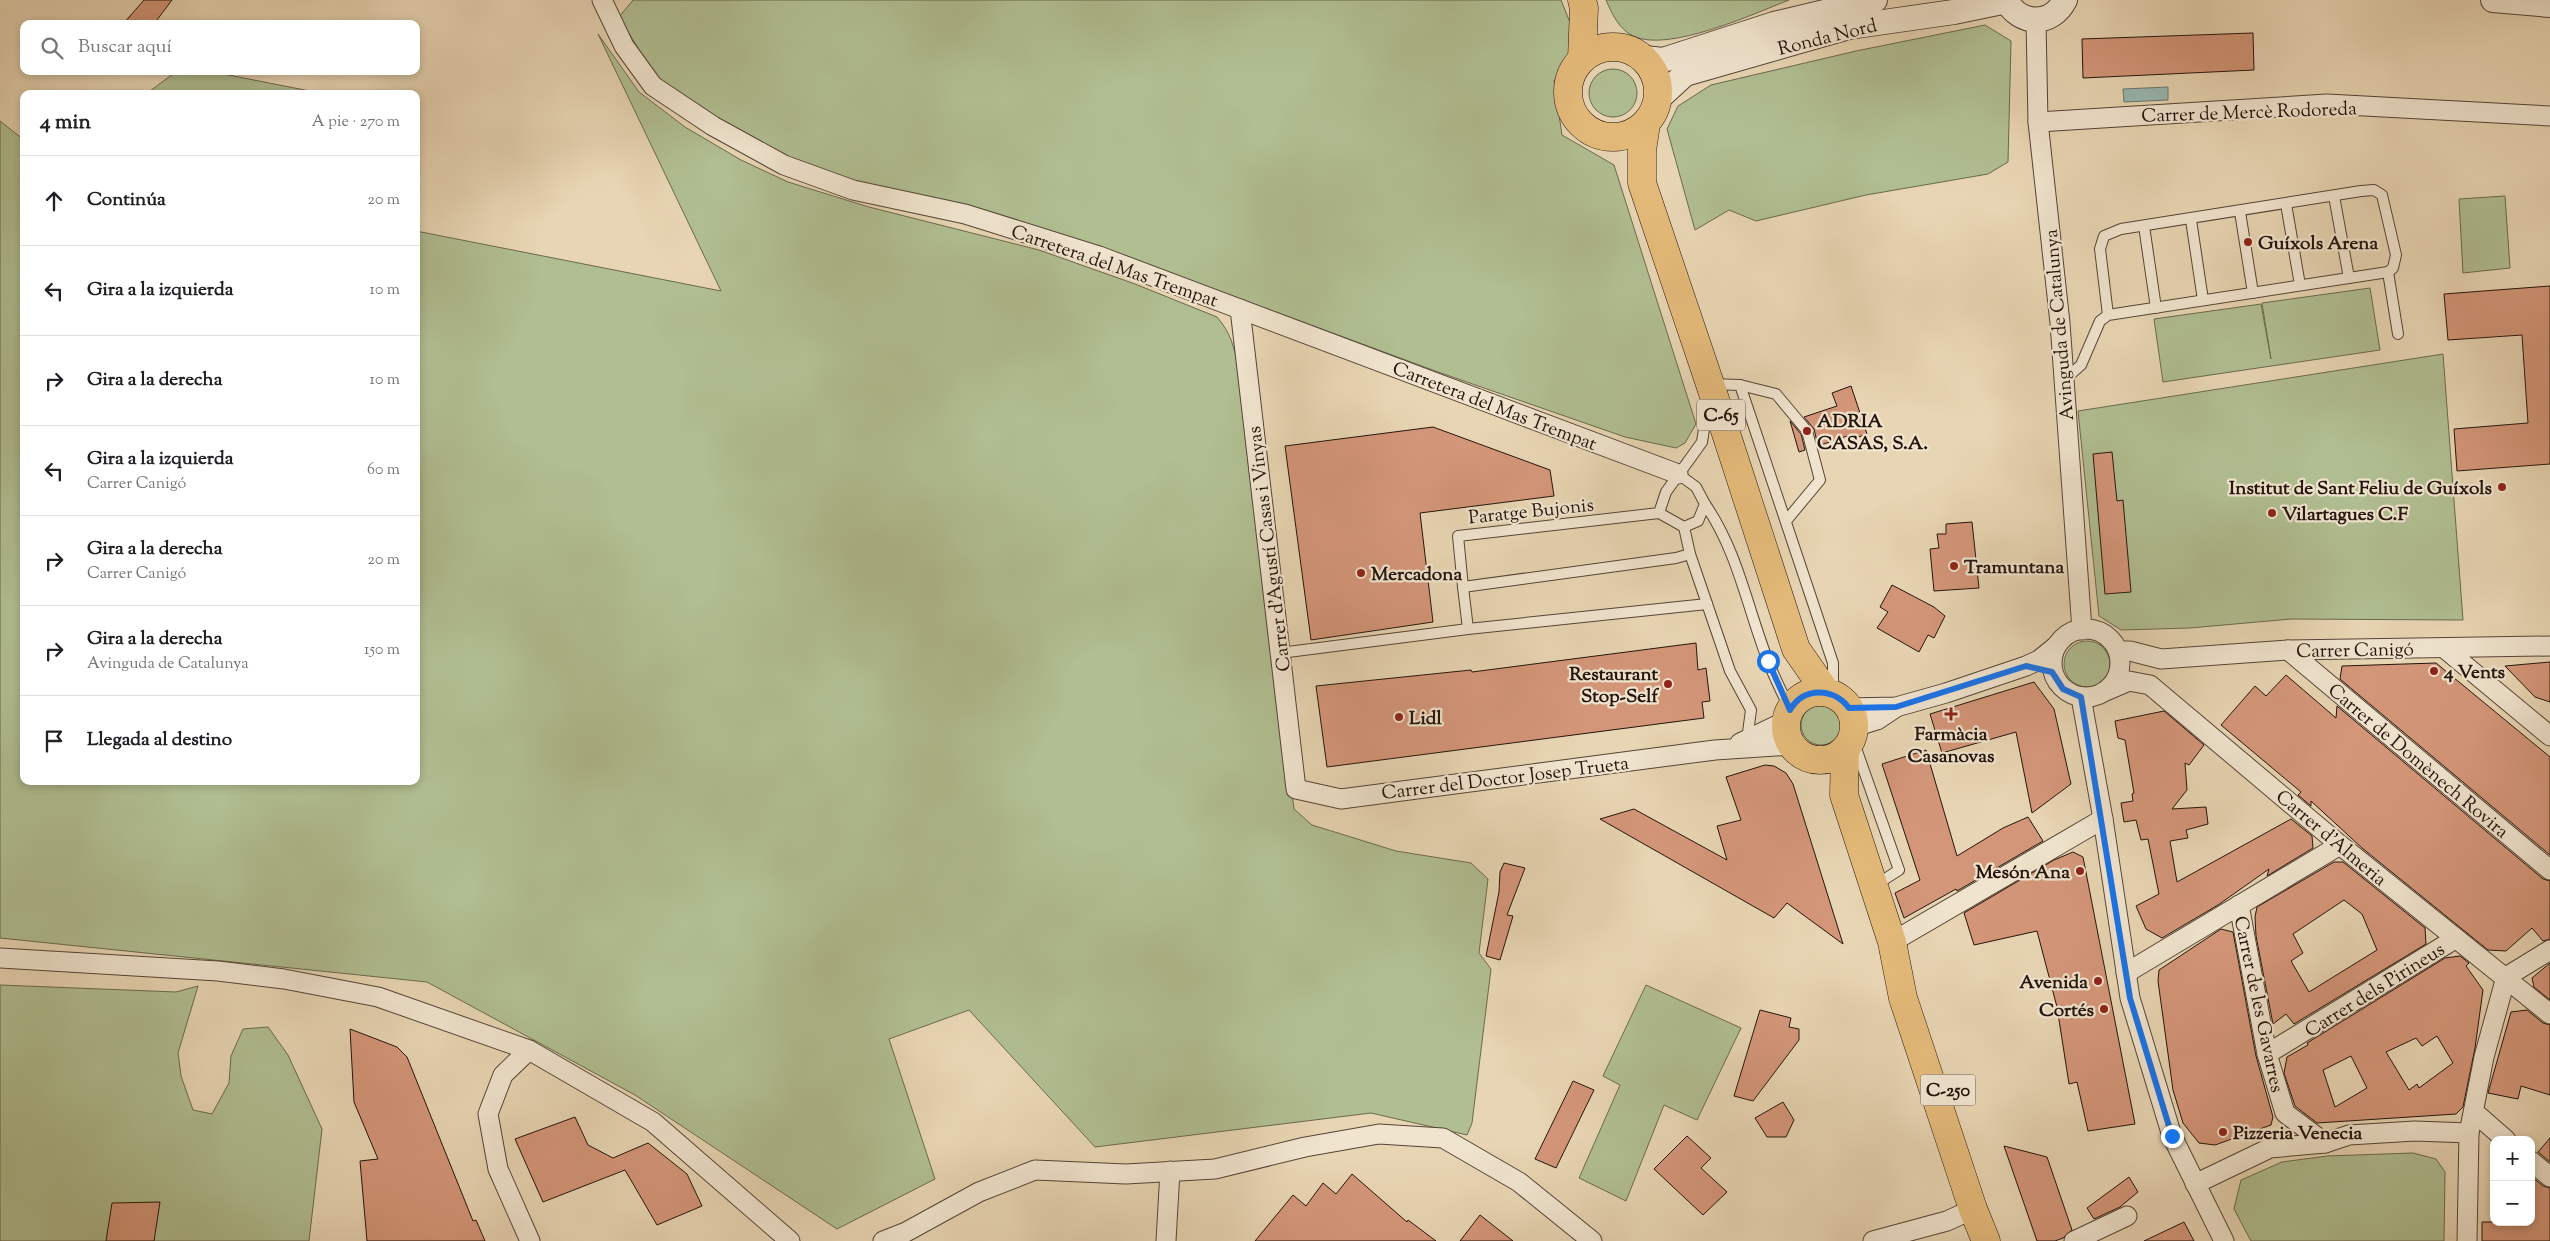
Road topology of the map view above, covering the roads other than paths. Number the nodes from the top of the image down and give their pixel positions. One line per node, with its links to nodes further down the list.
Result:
1 (602, 0): 29 (street, Carretera del Mas Trempat)
2 (1875, 0): 10 (street, Ronda Nord)
3 (2007, 0): 8 (street, Ronda Nord); 12 (street, Ronda Nord)
4 (2065, 0): 8 (street)
5 (2493, 0): 7 (street)
6 (1583, 4): 9 (main road); 11 (main road)
7 (2550, 5)
8 (2036, 21): 14 (street, Avinguda de Catalunya)
9 (1620, 47): 10 (main road); 11 (main road)
10 (1644, 58): 12 (main road)
11 (1582, 59): 16 (main road)
12 (1659, 98): 15 (main road)
13 (2550, 116): 14 (street, Carrer de Mercè Rodoreda)
14 (2038, 122): 32 (street, Avinguda de Catalunya)
15 (1646, 124): 16 (main road); 17 (main road, C-65)
16 (1606, 137): 17 (main road, C-65)
17 (1642, 183): 33 (main road, C-65)
18 (2334, 196): 19 (lane); 23 (lane); 24 (lane)
19 (2286, 204): 20 (lane); 25 (lane)
20 (2240, 212): 21 (lane); 26 (lane)
21 (2191, 220): 22 (lane); 27 (lane)
22 (2144, 226): 28 (lane); 30 (lane)
23 (2388, 272): 24 (lane); 31 (lane)
24 (2349, 278): 25 (lane)
25 (2300, 285): 26 (lane)
26 (2253, 293): 27 (lane)
27 (2204, 300): 28 (lane)
28 (2156, 308): 30 (lane)
29 (1240, 309): 35 (street, Carretera del Mas Trempat); 51 (street, Carrer d'Agustí Casas i Vinyas)
30 (2108, 315): 32 (lane)
31 (2398, 334)
32 (2064, 380): 44 (street, Avinguda de Catalunya)
33 (1710, 384): 34 (lane); 35 (lane); 48 (main road, C-65)
34 (1740, 385): 38 (lane); 38 (lane)
35 (1678, 474): 36 (lane); 37 (lane)
36 (1705, 504): 39 (lane); 58 (lane)
37 (1659, 513): 39 (lane); 41 (lane, Paratge Bujonis)
38 (1786, 521): 57 (lane)
39 (1684, 527): 40 (lane)
40 (1690, 554): 41 (lane); 42 (lane)
41 (1463, 587): 43 (lane, Paratge Bujonis)
42 (1707, 604): 43 (lane); 60 (lane)
43 (1468, 629): 51 (lane)
44 (2082, 630): 46 (street); 50 (street)
45 (2550, 646): 47 (street, Carrer Canigó)
46 (2055, 647): 53 (street); 54 (street)
47 (2444, 648): 49 (street, Carrer Canigó); 59 (street)
48 (1796, 649): 57 (main road, C-65); 58 (main road, C-65)
49 (2288, 650): 52 (street, Carrer Canigó); 67 (street, Carrer de Domènech Rovira)
50 (2118, 651): 52 (street, Carrer Canigó); 55 (street)
51 (1280, 653): 63 (street, Carrer d'Agustí Casas i Vinyas)
52 (2160, 659): 55 (street, Carrer Canigó)
53 (2026, 666): 54 (street); 57 (street)
54 (2052, 672): 56 (street)
55 (2112, 684): 56 (street, Carrer Canigó); 66 (street, Carrer d'Almeria)
56 (2081, 697): 65 (street)
57 (1843, 718): 58 (main road); 62 (main road); 64 (main road, C-250); 68 (lane)
58 (1791, 720): 60 (street, Carrer del Doctor Josep Trueta); 61 (street, Carrer del Doctor Josep Trueta); 62 (main road)
59 (2550, 736)
60 (1747, 741): 61 (street, Carrer del Doctor Josep Trueta)
61 (1715, 750): 63 (street, Carrer del Doctor Josep Trueta)
62 (1818, 759): 64 (main road, C-250)
63 (1296, 789)
64 (1844, 795): 68 (main road, C-250)
65 (2102, 819): 71 (street); 74 (street)
66 (2340, 845): 69 (street); 70 (street, Carrer d'Almeria)
67 (2550, 870)
68 (1874, 886): 71 (main road, C-250)
69 (2239, 905): 74 (street); 78 (street, Carrer de les Gavarres)
70 (2455, 939): 75 (street, Carrer d'Almeria); 78 (street, Carrer dels Pirineus)
71 (1892, 942): 87 (main road, C-250); 96 (main road, C-250)
72 (2550, 950): 75 (street)
73 (0, 958): 77 (street)
74 (2126, 973): 86 (street)
75 (2506, 977): 76 (street, Carrer d'Almeria); 79 (street)
76 (2550, 1014)
77 (530, 1050): 89 (street); 90 (street)
78 (2268, 1054): 82 (street, Carrer de les Gavarres)
79 (2474, 1112): 80 (street); 81 (street)
80 (2469, 1133): 82 (street); 99 (street)
81 (2501, 1136)
82 (2325, 1143): 86 (street)
83 (2535, 1164): 85 (street)
84 (1170, 1171): 91 (street); 92 (street); 93 (street)
85 (2550, 1177)
86 (2195, 1184): 98 (street)
87 (1973, 1209): 94 (street); 95 (main road, C-250)
88 (2127, 1216): 97 (street)
89 (530, 1241)
90 (790, 1241)
91 (883, 1241)
92 (1166, 1241)
93 (1592, 1241)
94 (1873, 1241)
95 (1986, 1241)
96 (1999, 1241)
97 (2074, 1241)
98 (2224, 1241)
99 (2467, 1241)

